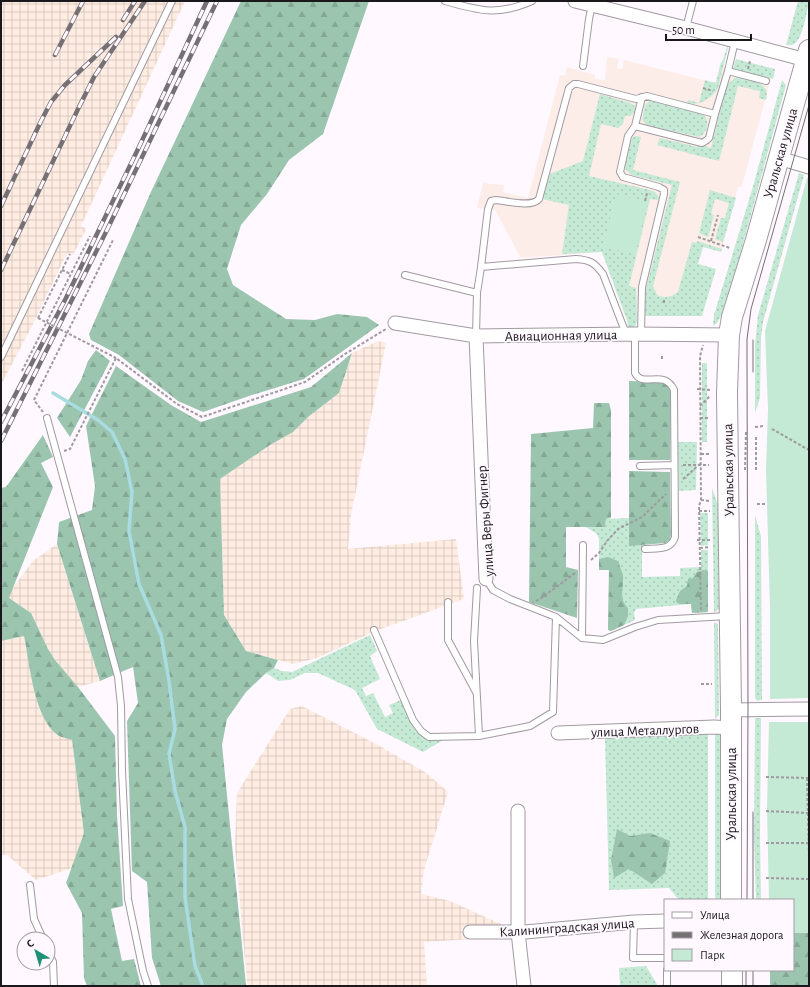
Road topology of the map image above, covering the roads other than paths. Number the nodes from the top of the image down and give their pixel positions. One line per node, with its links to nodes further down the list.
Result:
1 (172, 1): 25 (lane)
2 (445, 1): 3 (lane)
3 (532, 1)
4 (575, 1): 6 (street)
5 (693, 1): 7 (lane)
6 (592, 4): 7 (street); 10 (lane)
7 (686, 28): 8 (street)
8 (735, 41): 9 (street); 11 (lane)
9 (808, 55): 16 (main road, Уральская улица)
10 (583, 66)
11 (728, 71): 12 (lane); 14 (lane)
12 (766, 81)
13 (642, 97): 14 (lane); 15 (lane); 18 (lane)
14 (715, 114): 15 (lane)
15 (635, 126): 22 (lane)
16 (779, 158): 17 (street); 23 (main road, Уральская улица)
17 (809, 167)
18 (481, 267): 20 (lane); 22 (lane)
19 (405, 275): 20 (lane)
20 (477, 293): 24 (lane)
21 (395, 322): 24 (street, Авиационная улица)
22 (634, 334): 23 (street, Авиационная улица); 24 (street, Авиационная улица); 27 (lane)
23 (729, 335): 33 (main road, Уральская улица)
24 (476, 336): 31 (street, улица Веры Фигнер)
25 (1, 357)
26 (47, 418): 55 (lane)
27 (674, 465): 28 (lane); 30 (lane)
28 (640, 466)
29 (583, 545): 36 (lane)
30 (646, 549)
31 (481, 584): 34 (lane, улица Веры Фигнер); 37 (lane)
32 (448, 602): 37 (lane)
33 (730, 615): 36 (lane); 39 (main road, Уральская улица)
34 (556, 617): 36 (lane, улица Веры Фигнер); 41 (lane)
35 (374, 630): 41 (lane)
36 (582, 638)
37 (478, 695): 41 (lane)
38 (809, 709): 39 (street, улица Металлургов)
39 (732, 719): 40 (street, улица Металлургов); 44 (main road, Уральская улица)
40 (558, 733)
41 (479, 736)
42 (518, 811): 49 (street)
43 (30, 885): 47 (lane)
44 (731, 899)
45 (664, 921): 46 (street, Калининградская улица)
46 (634, 922): 49 (street, Калининградская улица); 50 (lane)
47 (39, 931)
48 (470, 932): 49 (street, Калининградская улица)
49 (518, 932): 56 (street)
50 (664, 958)
51 (53, 971): 54 (lane)
52 (667, 971): 57 (lane)
53 (732, 971): 58 (main road)
54 (54, 986)
55 (148, 986)
56 (524, 986)
57 (667, 986)
58 (732, 986)

